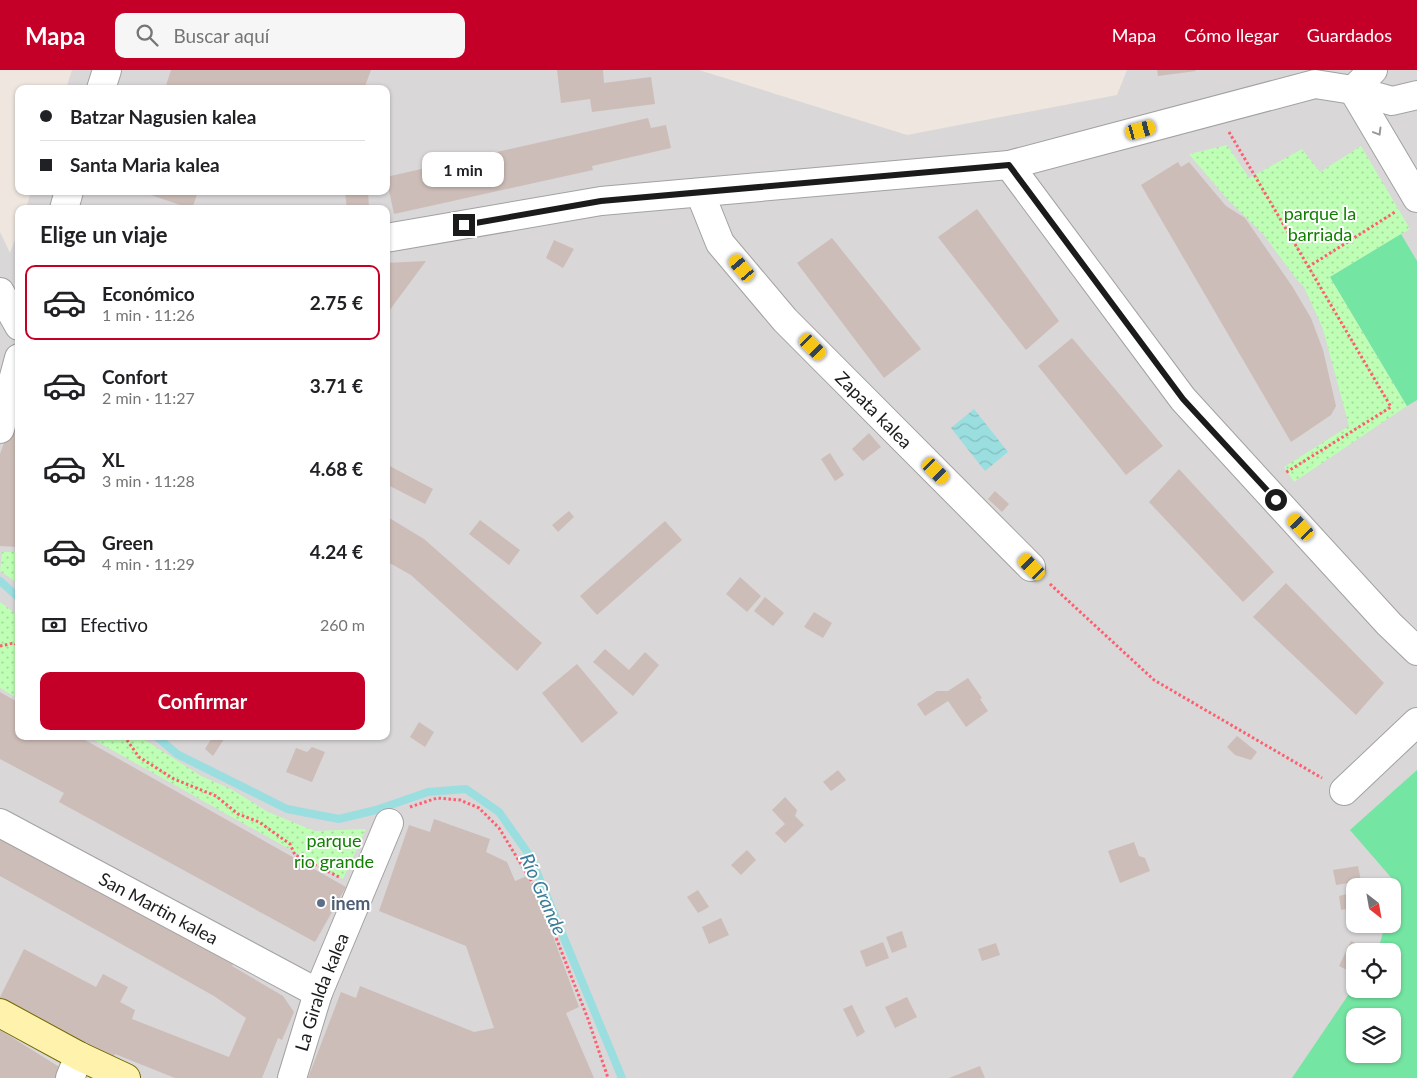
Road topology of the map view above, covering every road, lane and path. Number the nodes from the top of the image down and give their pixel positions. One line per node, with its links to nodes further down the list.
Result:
1 (107, 70): 3 (street)
2 (1373, 70): 4 (street)
3 (102, 85)
4 (1353, 90): 5 (street); 6 (street); 9 (street, one-way to 9)
5 (1417, 95)
6 (1216, 110): 7 (street); 11 (path)
7 (1009, 165): 8 (street); 16 (street)
8 (700, 193): 10 (street); 17 (street, Zapata kalea)
9 (1409, 203): 11 (path)
10 (390, 237)
11 (1308, 267): 16 (path)
12 (0, 292): 13 (street)
13 (15, 319)
14 (15, 373): 15 (street)
15 (0, 429)
16 (1263, 486): 20 (street)
17 (1032, 567): 23 (path)
18 (15, 644): 19 (path)
19 (0, 646)
20 (1417, 651)
21 (1417, 722): 23 (street)
22 (127, 740): 26 (path)
23 (1344, 791)
24 (396, 817): 27 (street, La Giralda kalea); 32 (path)
25 (0, 823): 27 (street, San Martin kalea)
26 (343, 879)
27 (318, 993): 31 (street, La Giralda kalea)
28 (0, 1013): 29 (main road)
29 (75, 1067): 30 (main road)
30 (126, 1078)
31 (292, 1078)
32 (608, 1078)

